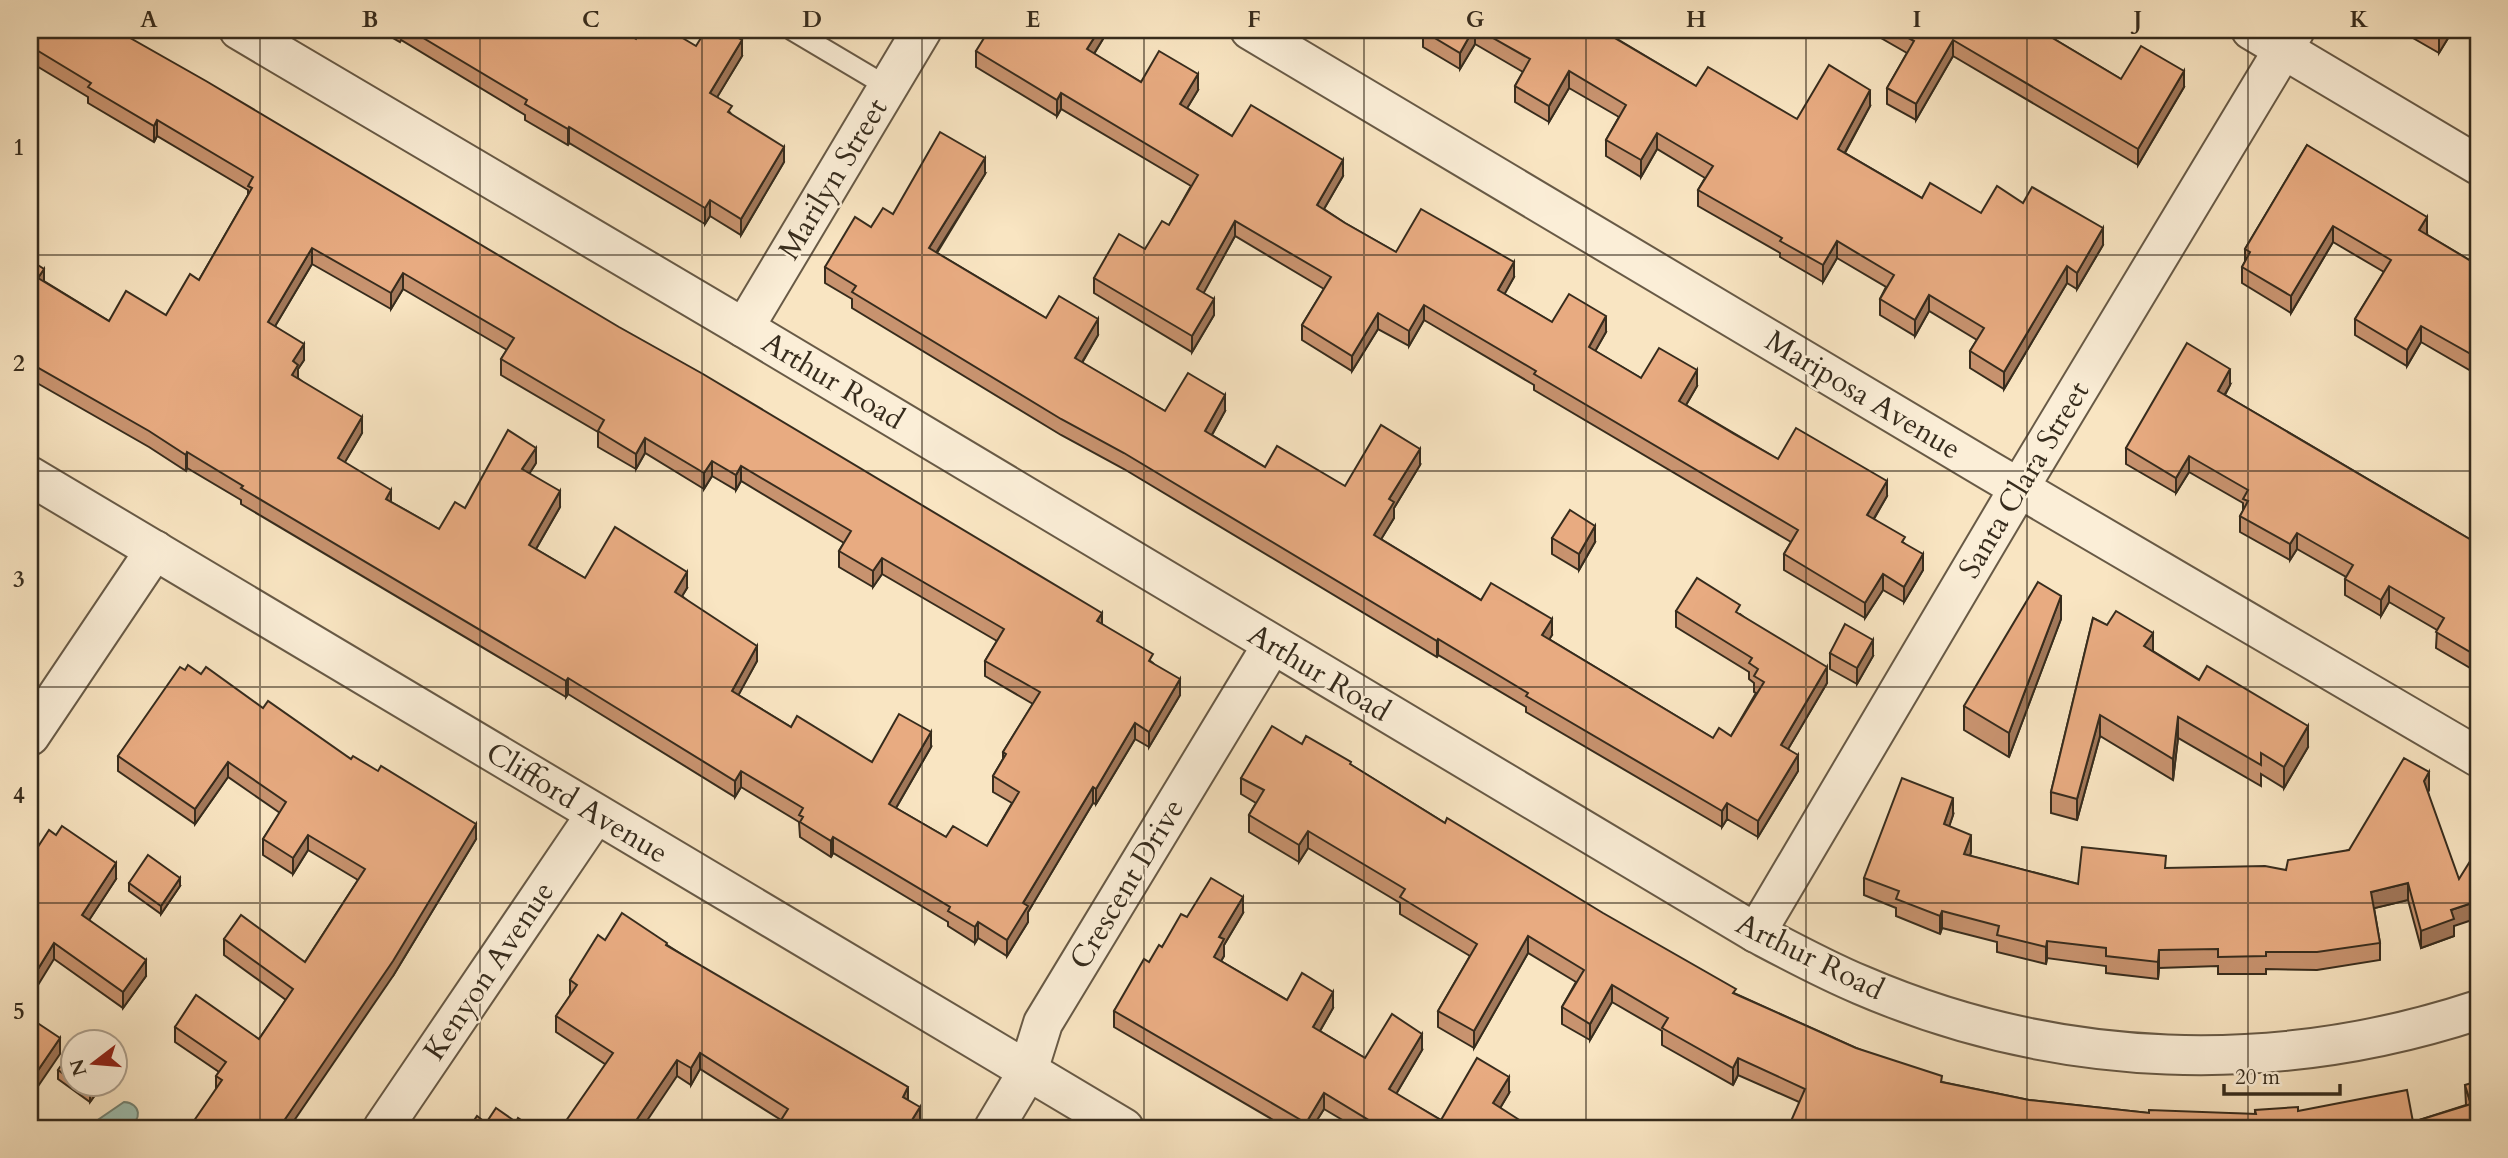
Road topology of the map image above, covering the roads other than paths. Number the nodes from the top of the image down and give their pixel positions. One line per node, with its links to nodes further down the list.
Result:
1 (239, 30): 8 (street, Arthur Road)
2 (792, 30): 6 (lane)
3 (922, 30): 6 (street, Marilyn Street)
4 (1250, 30): 10 (street, Mariposa Avenue)
5 (2276, 36): 7 (street); 10 (street, Santa Clara Street)
6 (888, 87): 8 (street, Marilyn Street)
7 (2478, 165)
8 (744, 328): 12 (street, Arthur Road)
9 (30, 476): 11 (street, Clifford Avenue)
10 (2018, 488): 14 (street, Mariposa Avenue); 16 (street, Santa Clara Street)
11 (155, 550): 13 (street); 15 (street, Clifford Avenue)
12 (1272, 645): 16 (street, Arthur Road); 18 (street, Crescent Drive)
13 (30, 736)
14 (2478, 757)
15 (596, 814): 18 (street, Clifford Avenue); 19 (street, Kenyon Avenue)
16 (1756, 933): 17 (street, Arthur Road)
17 (2478, 1010)
18 (1028, 1071): 20 (street, Crescent Drive); 21 (street, Clifford Avenue)
19 (383, 1128)
20 (995, 1128)
21 (1124, 1128)

